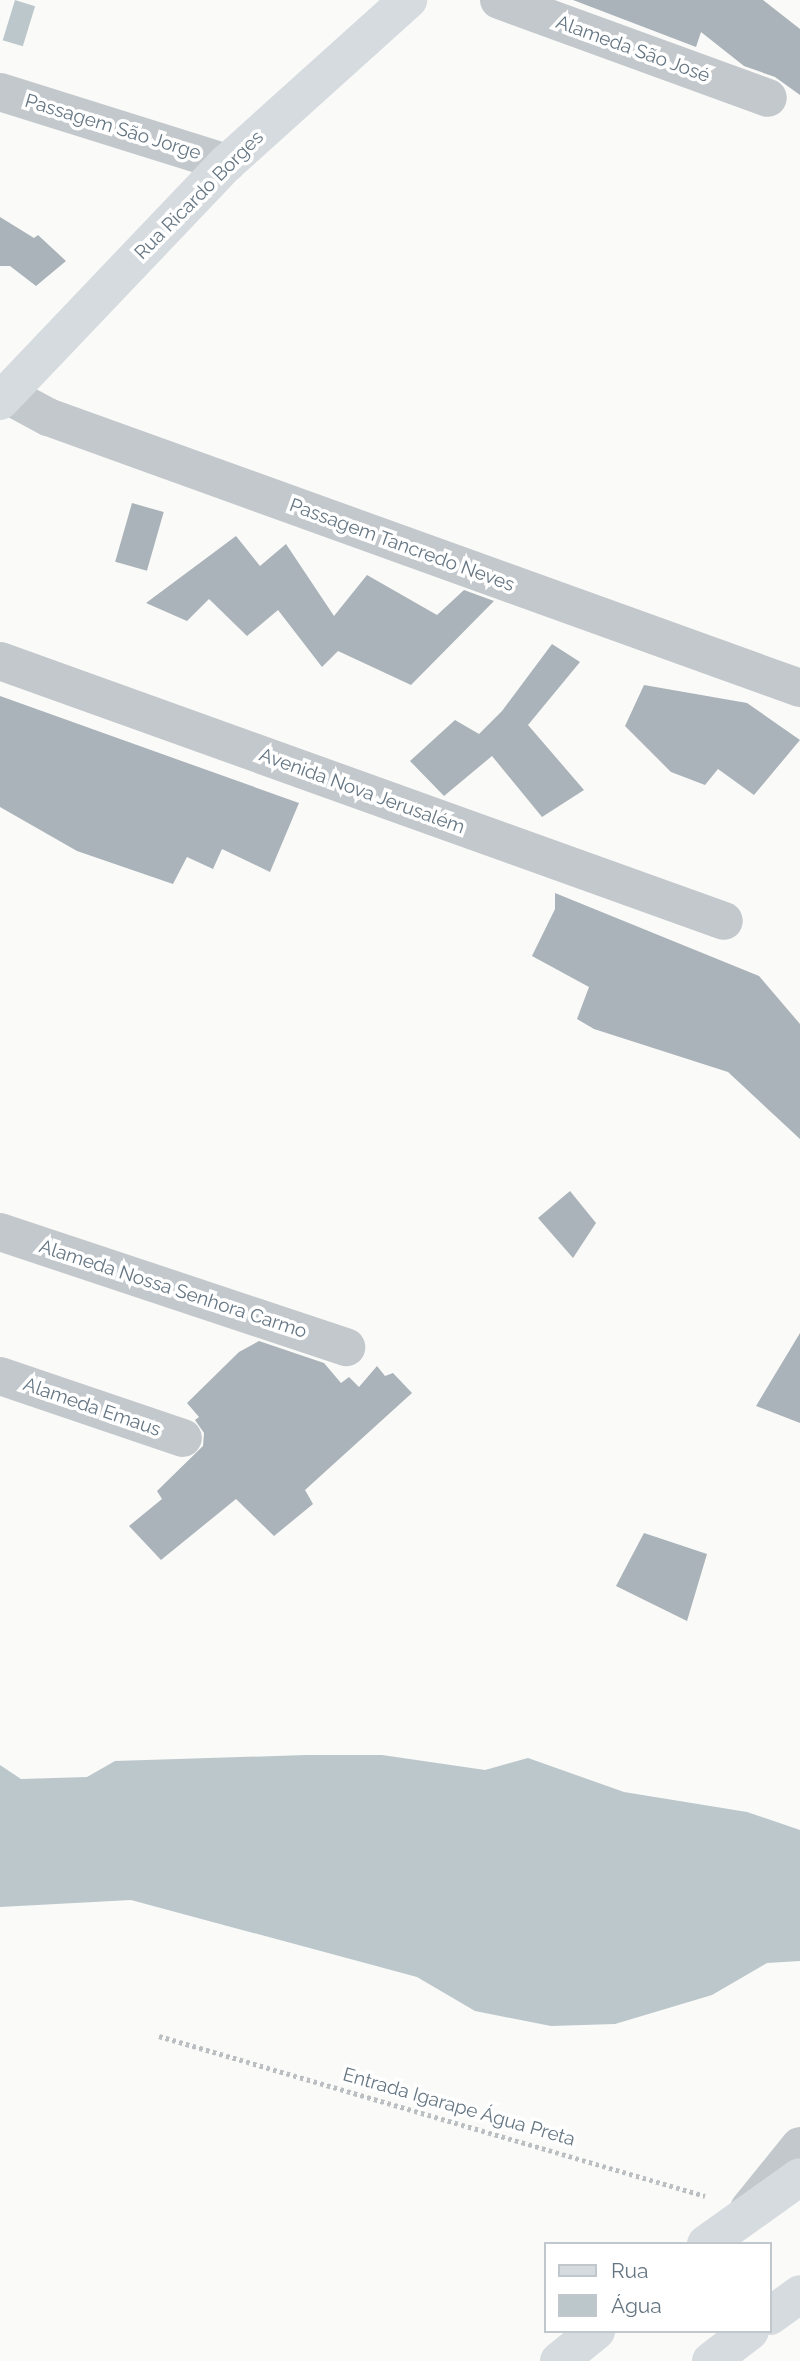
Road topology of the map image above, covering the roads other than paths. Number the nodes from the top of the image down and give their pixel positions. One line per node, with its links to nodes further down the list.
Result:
1 (408, 0): 5 (street, Rua Ricardo Borges)
2 (499, 0): 4 (street, Alameda São José)
3 (0, 92): 5 (street, Passagem São Jorge)
4 (768, 97)
5 (227, 163): 6 (street, Rua Ricardo Borges)
6 (3, 398): 8 (street, Passagem Tancredo Neves)
7 (0, 661): 9 (street, Avenida Nova Jerusalém)
8 (800, 688)
9 (724, 921)
10 (0, 1232): 11 (street, Alameda Nossa Senhora Carmo)
11 (346, 1347)
12 (0, 1376): 13 (street, Alameda Emaus)
13 (183, 1438)
14 (800, 2146): 16 (street)
15 (800, 2177): 16 (street)
16 (749, 2209): 17 (street)
17 (708, 2242)
18 (800, 2294): 19 (street)
19 (772, 2315)
20 (594, 2333): 22 (street)
21 (748, 2333): 23 (street)
22 (559, 2361)
23 (711, 2361)

